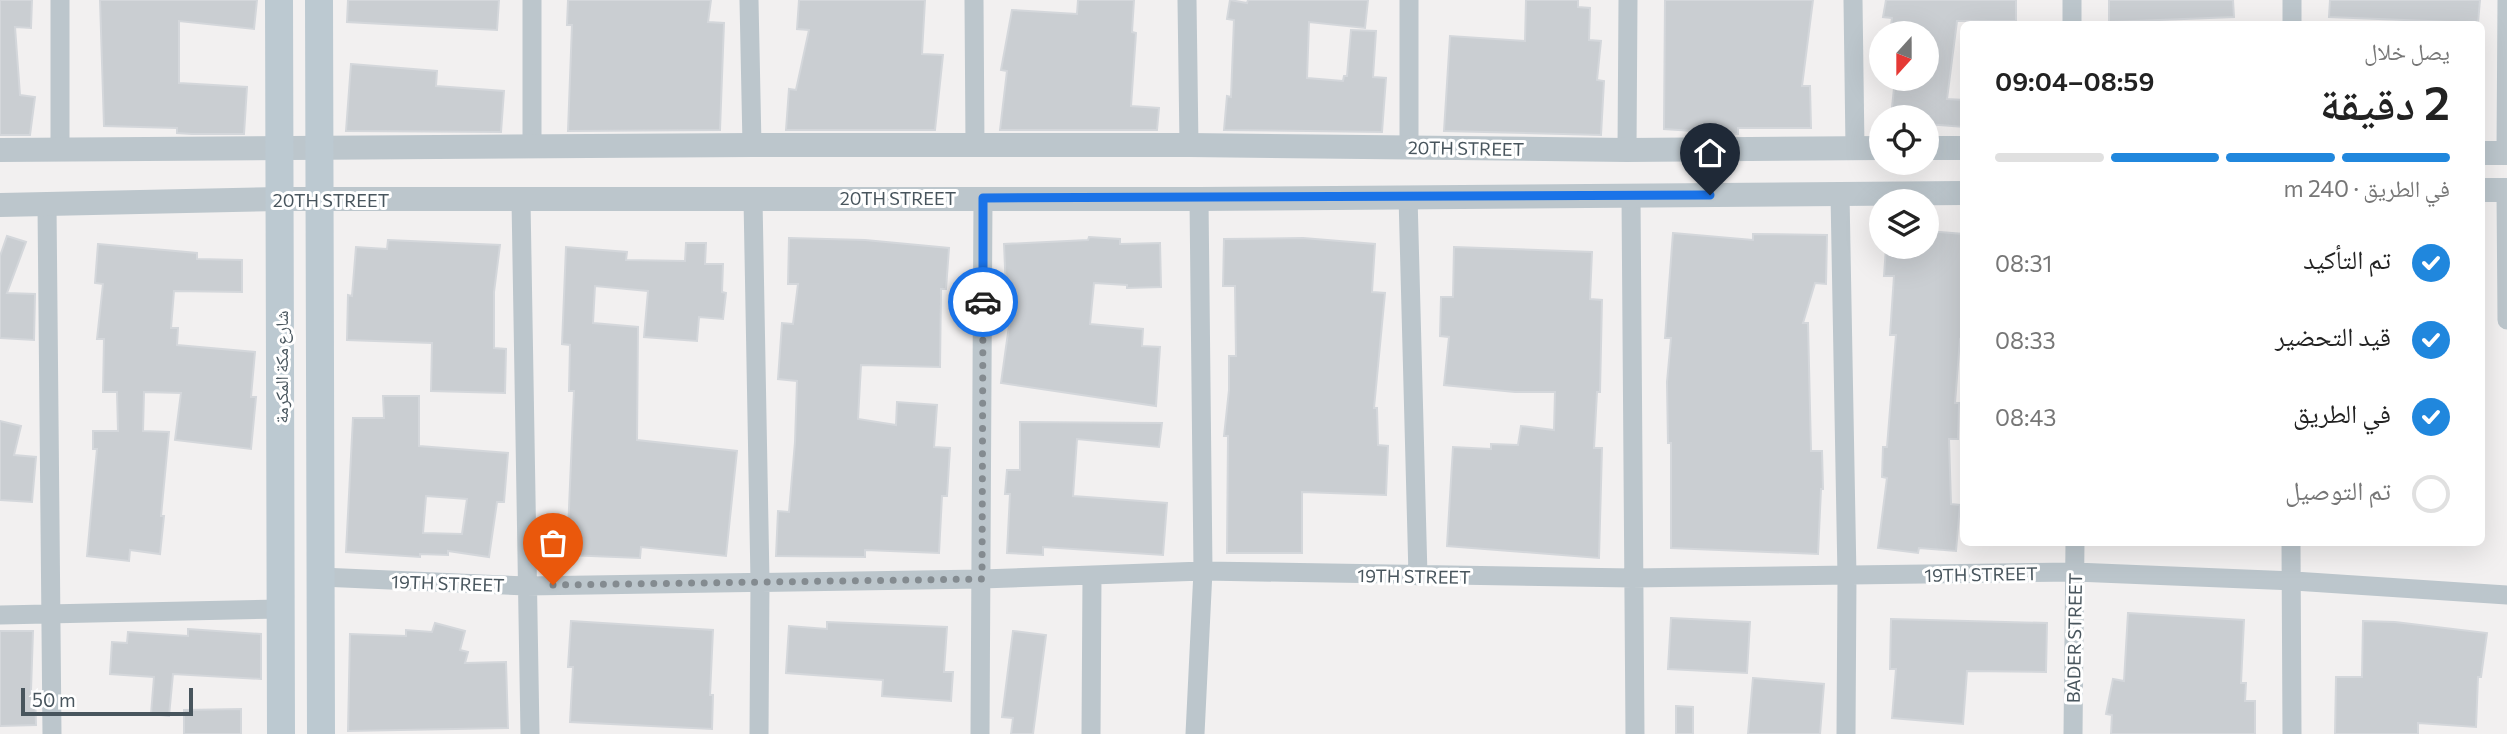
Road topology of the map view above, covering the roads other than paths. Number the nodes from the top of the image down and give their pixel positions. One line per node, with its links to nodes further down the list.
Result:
1 (60, 0): 27 (street)
2 (279, 0): 20 (main road, شارع مكة المكرمة)
3 (319, 0): 16 (main road)
4 (532, 0): 21 (street)
5 (749, 0): 17 (street)
6 (974, 0): 18 (street)
7 (1187, 0): 19 (street)
8 (1409, 0): 22 (street)
9 (1628, 0): 29 (street)
10 (1853, 0): 23 (street)
11 (2072, 0): 14 (street)
12 (2292, 0): 15 (street)
13 (2507, 0): 30 (street)
14 (2072, 21)
15 (2292, 21)
16 (318, 145): 20 (street, 20TH STREET); 21 (street, 20TH STREET); 40 (main road)
17 (752, 145): 18 (street, 20TH STREET); 21 (street, 20TH STREET)
18 (975, 145): 19 (street, 20TH STREET)
19 (1189, 145): 22 (street, 20TH STREET)
20 (279, 146): 27 (street, 20TH STREET); 39 (main road, شارع مكة المكرمة)
21 (532, 146)
22 (1409, 148): 29 (street, 20TH STREET)
23 (1855, 148): 24 (street, 20TH STREET); 29 (street, 20TH STREET)
24 (1869, 148)
25 (1939, 148): 26 (street)
26 (1960, 148)
27 (60, 149): 28 (street, 20TH STREET)
28 (0, 150)
29 (1626, 150)
30 (2498, 153)
31 (2498, 190): 44 (street)
32 (1960, 193): 33 (street, 20TH STREET)
33 (1840, 194): 35 (street, 20TH STREET); 52 (street)
34 (1408, 196): 35 (street, 20TH STREET); 38 (street, 20TH STREET); 50 (street)
35 (1631, 196): 53 (street)
36 (983, 198): 37 (street, 20TH STREET); 38 (street, 20TH STREET); 54 (street)
37 (753, 199): 41 (street, 20TH STREET); 55 (street)
38 (1199, 199): 47 (street)
39 (280, 200): 40 (street, 20TH STREET); 43 (street, 20TH STREET); 59 (main road, شارع مكة المكرمة)
40 (318, 200): 41 (street, 20TH STREET); 51 (main road)
41 (521, 200): 57 (street)
42 (0, 205): 43 (street, 20TH STREET)
43 (47, 205): 61 (street)
44 (2507, 320)
45 (2075, 546): 48 (street, BADER STREET)
46 (2291, 546): 56 (street)
47 (1203, 572): 49 (street, 19TH STREET); 50 (street, 19TH STREET); 69 (street)
48 (2075, 572): 52 (street, 19TH STREET); 56 (street, 19TH STREET); 72 (street, BADER STREET)
49 (1092, 576): 54 (street, 19TH STREET); 68 (street)
50 (1418, 576): 53 (street, 19TH STREET)
51 (321, 577): 57 (street, 19TH STREET); 64 (main road)
52 (1847, 577): 53 (street, 19TH STREET); 71 (street)
53 (1632, 578): 70 (street)
54 (982, 579): 55 (street, 19TH STREET); 67 (street)
55 (760, 581): 57 (street, 19TH STREET); 66 (street)
56 (2294, 581): 58 (street, 19TH STREET); 73 (street)
57 (527, 586): 65 (street)
58 (2507, 595)
59 (282, 609): 61 (street); 63 (main road, شارع مكة المكرمة)
60 (0, 615): 61 (street)
61 (50, 615): 62 (street)
62 (52, 734)
63 (281, 734)
64 (321, 734)
65 (530, 734)
66 (759, 734)
67 (980, 734)
68 (1091, 734)
69 (1195, 734)
70 (1635, 734)
71 (1846, 734)
72 (2073, 734)
73 (2292, 734)

